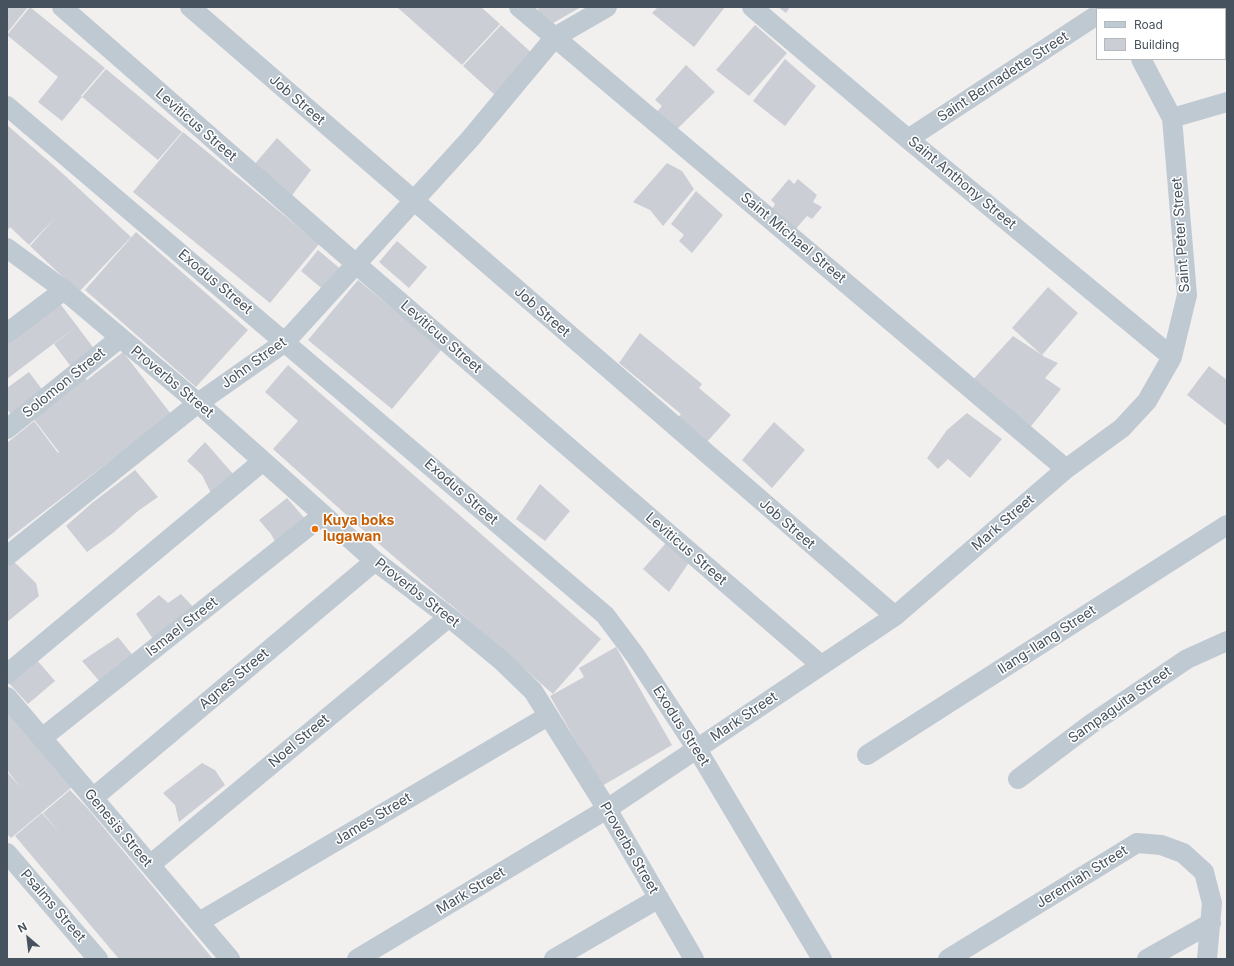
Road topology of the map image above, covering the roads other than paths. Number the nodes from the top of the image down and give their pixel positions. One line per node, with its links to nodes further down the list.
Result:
1 (62, 7): 15 (street, Leviticus Street)
2 (190, 7): 13 (street, Job Street)
3 (519, 7): 7 (street, Saint Michael Street)
4 (606, 7): 7 (street, John Street)
5 (752, 7): 12 (street, Saint Anthony Street)
6 (1096, 16): 12 (street, Saint Bernadette Street)
7 (556, 37): 13 (street, John Street); 24 (street, Saint Michael Street)
8 (1142, 60): 11 (street, Saint Peter Street)
9 (1227, 102): 11 (street)
10 (7, 106): 19 (street, Exodus Street)
11 (1172, 118): 20 (street, Saint Peter Street)
12 (908, 139): 20 (street, Saint Anthony Street)
13 (413, 201): 15 (street, John Street); 30 (street, Job Street)
14 (7, 248): 16 (street, Proverbs Street)
15 (356, 264): 19 (street, John Street); 32 (street, Leviticus Street)
16 (64, 290): 17 (street); 18 (street, Proverbs Street)
17 (7, 333)
18 (120, 338): 21 (street, Proverbs Street); 22 (street, Solomon Street)
19 (286, 342): 21 (street, John Street); 37 (street, Exodus Street)
20 (1172, 357): 24 (street, Saint Peter Street)
21 (198, 403): 23 (street, Proverbs Street); 27 (street, John Street)
22 (7, 429)
23 (263, 461): 25 (street, Proverbs Street); 33 (street)
24 (1066, 469): 30 (street, Mark Street)
25 (323, 515): 28 (street, Proverbs Street); 36 (street, Ismael Street)
26 (1227, 525): 38 (street, Ilang-Ilang Street)
27 (7, 556)
28 (375, 561): 29 (street, Proverbs Street); 40 (street, Agnes Street)
29 (449, 616): 35 (street, Proverbs Street); 43 (street, Noel Street)
30 (895, 616): 32 (street, Mark Street)
31 (1227, 642): 39 (street, Sampaguita Street)
32 (821, 665): 37 (street, Mark Street)
33 (7, 674)
34 (7, 697): 36 (street, Genesis Street)
35 (548, 716): 41 (street, Proverbs Street); 45 (street, James Street)
36 (42, 738): 40 (street, Genesis Street)
37 (697, 749): 41 (street, Mark Street); 52 (street, Exodus Street)
38 (867, 755)
39 (1018, 779)
40 (93, 798): 43 (street, Genesis Street)
41 (607, 809): 44 (street, Proverbs Street); 49 (street, Mark Street)
42 (7, 853): 47 (street, Psalms Street)
43 (150, 865): 45 (street, Genesis Street)
44 (658, 898): 50 (street); 51 (street, Proverbs Street)
45 (199, 922): 48 (street, Genesis Street)
46 (1211, 923): 53 (street, Jeremiah Street); 54 (street); 55 (street, Jeremiah Street)
47 (98, 959)
48 (230, 959)
49 (357, 959)
50 (554, 959)
51 (694, 959)
52 (822, 959)
53 (948, 959)
54 (1147, 959)
55 (1207, 959)

